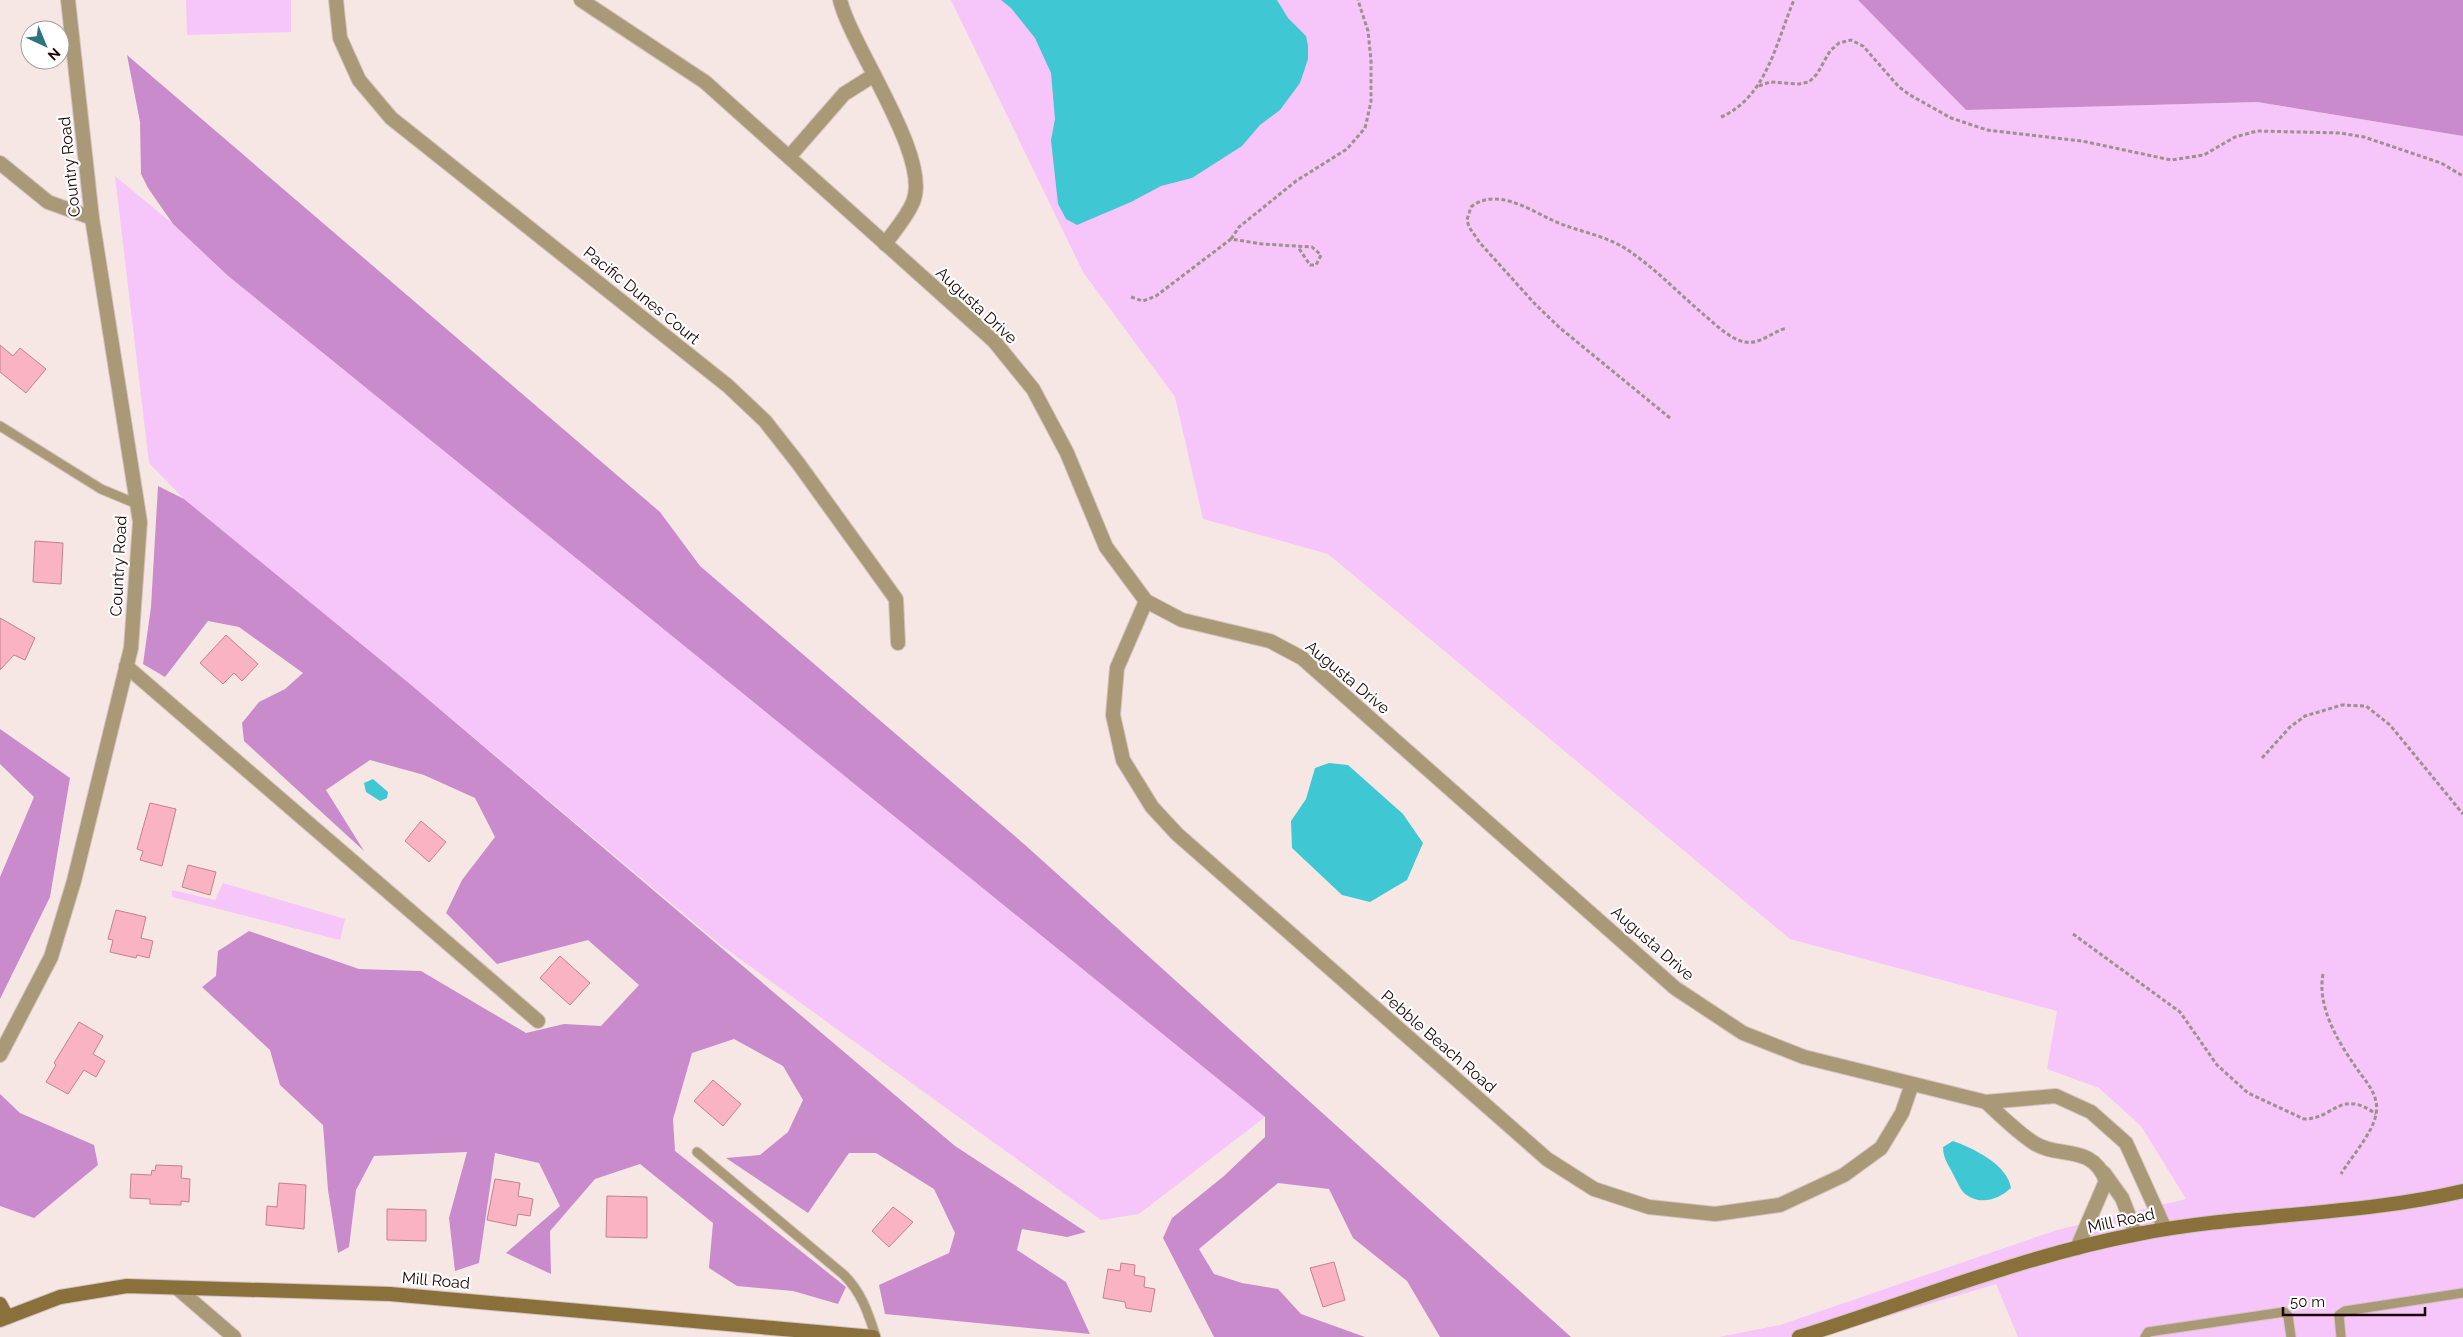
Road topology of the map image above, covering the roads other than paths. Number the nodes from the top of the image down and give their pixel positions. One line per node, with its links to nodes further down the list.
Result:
1 (68, 0): 8 (street, Country Road)
2 (336, 0): 13 (street, Pacific Dunes Court)
3 (581, 0): 6 (street, Augusta Drive)
4 (840, 0): 5 (street)
5 (874, 75): 6 (street); 9 (street)
6 (789, 157): 9 (street, Augusta Drive)
7 (0, 163): 8 (street)
8 (92, 218): 11 (street, Country Road)
9 (885, 244): 12 (street, Augusta Drive)
10 (0, 426): 11 (lane)
11 (137, 504): 14 (street, Country Road)
12 (1146, 601): 17 (street, Augusta Drive); 17 (street, Pebble Beach Road)
13 (898, 643)
14 (126, 666): 15 (street); 16 (street, Country Road)
15 (538, 1021)
16 (0, 1055)
17 (1912, 1084): 18 (street, Augusta Drive)
18 (1986, 1102): 20 (street, Augusta Drive); 22 (street, Augusta Drive)
19 (697, 1152): 30 (lane)
20 (2102, 1171): 23 (street, Augusta Drive); 24 (street)
21 (2463, 1191): 22 (main road, Mill Road)
22 (2165, 1229): 23 (main road, Mill Road)
23 (2136, 1234): 24 (main road, Mill Road)
24 (2077, 1248): 31 (main road, Mill Road)
25 (177, 1288): 28 (main road, Mill Road); 29 (street); 30 (main road, Mill Road)
26 (2463, 1293): 34 (lane)
27 (0, 1304): 28 (main road)
28 (3, 1319)
29 (234, 1337)
30 (874, 1337)
31 (1799, 1337)
32 (2145, 1337): 33 (lane)
33 (2291, 1337)
34 (2340, 1337)

